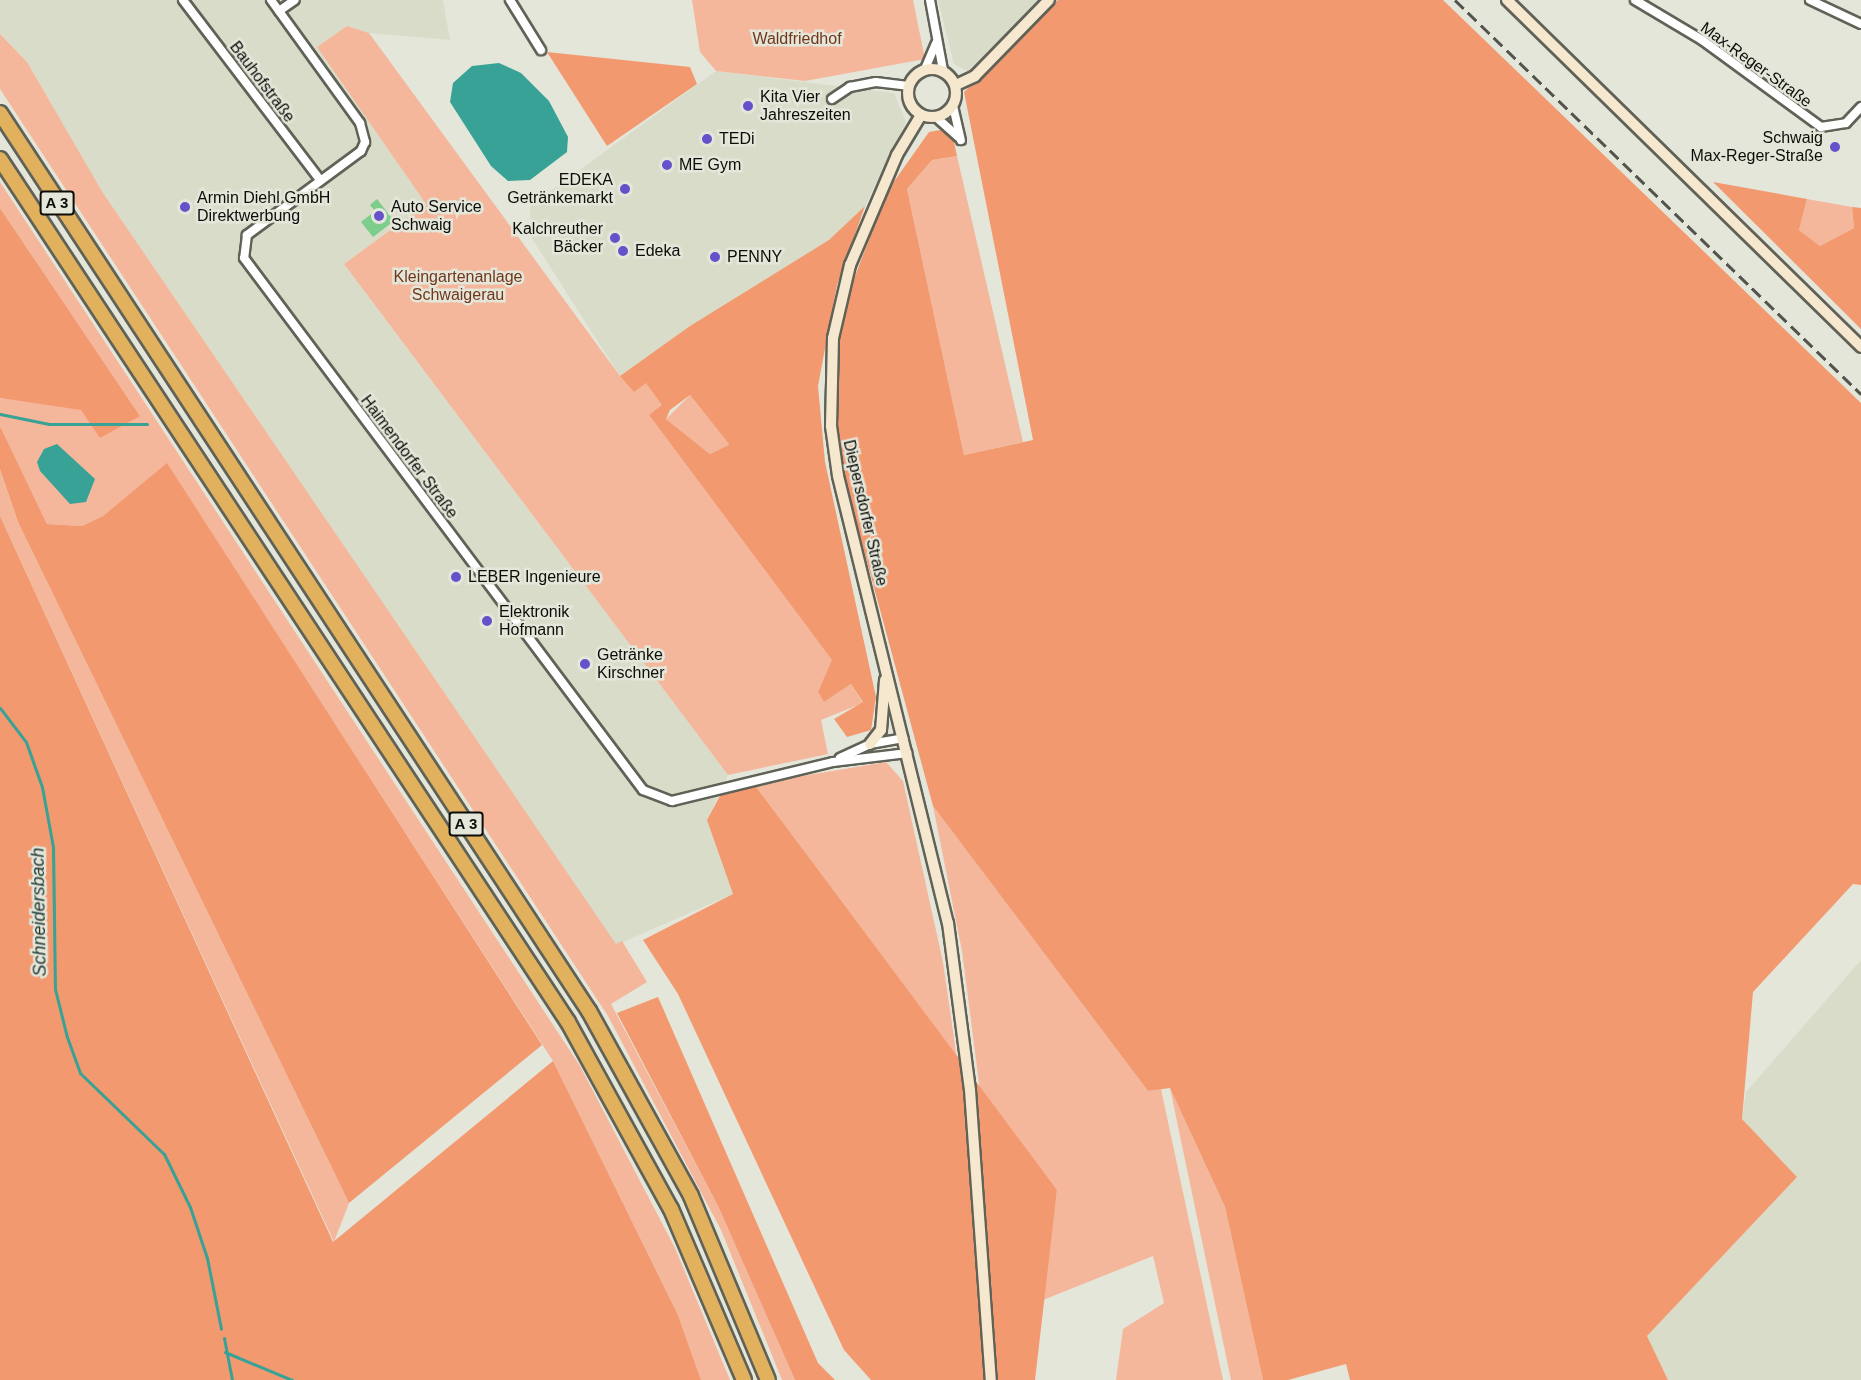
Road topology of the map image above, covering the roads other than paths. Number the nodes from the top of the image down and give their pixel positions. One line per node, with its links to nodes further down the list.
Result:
1 (183, 0): 25 (street, Bauhofstraße)
2 (271, 0): 10 (street, Haimendorfer Straße)
3 (295, 0): 10 (street)
4 (510, 0): 13 (street)
5 (930, 0): 12 (street)
6 (1049, 0): 16 (street)
7 (1507, 0): 26 (street)
8 (1635, 0): 20 (street, Max-Reger-Straße)
9 (1810, 0): 11 (street)
10 (279, 11): 25 (street, Haimendorfer Straße)
11 (1861, 24)
12 (937, 42): 14 (street); 15 (street)
13 (541, 50)
14 (925, 69): 15 (street); 17 (street)
15 (943, 70): 16 (street)
16 (956, 85): 19 (street)
17 (908, 86): 18 (street); 22 (street)
18 (832, 99)
19 (953, 106): 23 (street); 23 (street)
20 (1861, 107)
21 (0, 112): 33 (highway, A 3)
22 (921, 115): 23 (street); 27 (street, Diepersdorfer Straße)
23 (936, 117)
24 (0, 159): 32 (highway, A 3)
25 (320, 180): 31 (street, Haimendorfer Straße)
26 (1861, 347)
27 (885, 665): 28 (street, Diepersdorfer Straße); 29 (street)
28 (903, 738): 29 (street, Haimendorfer Straße); 30 (street, Diepersdorfer Straße)
29 (870, 744): 31 (street, Haimendorfer Straße)
30 (907, 753): 31 (street, Haimendorfer Straße); 34 (street, Diepersdorfer Straße)
31 (833, 762)
32 (744, 1380)
33 (768, 1380)
34 (991, 1380)

